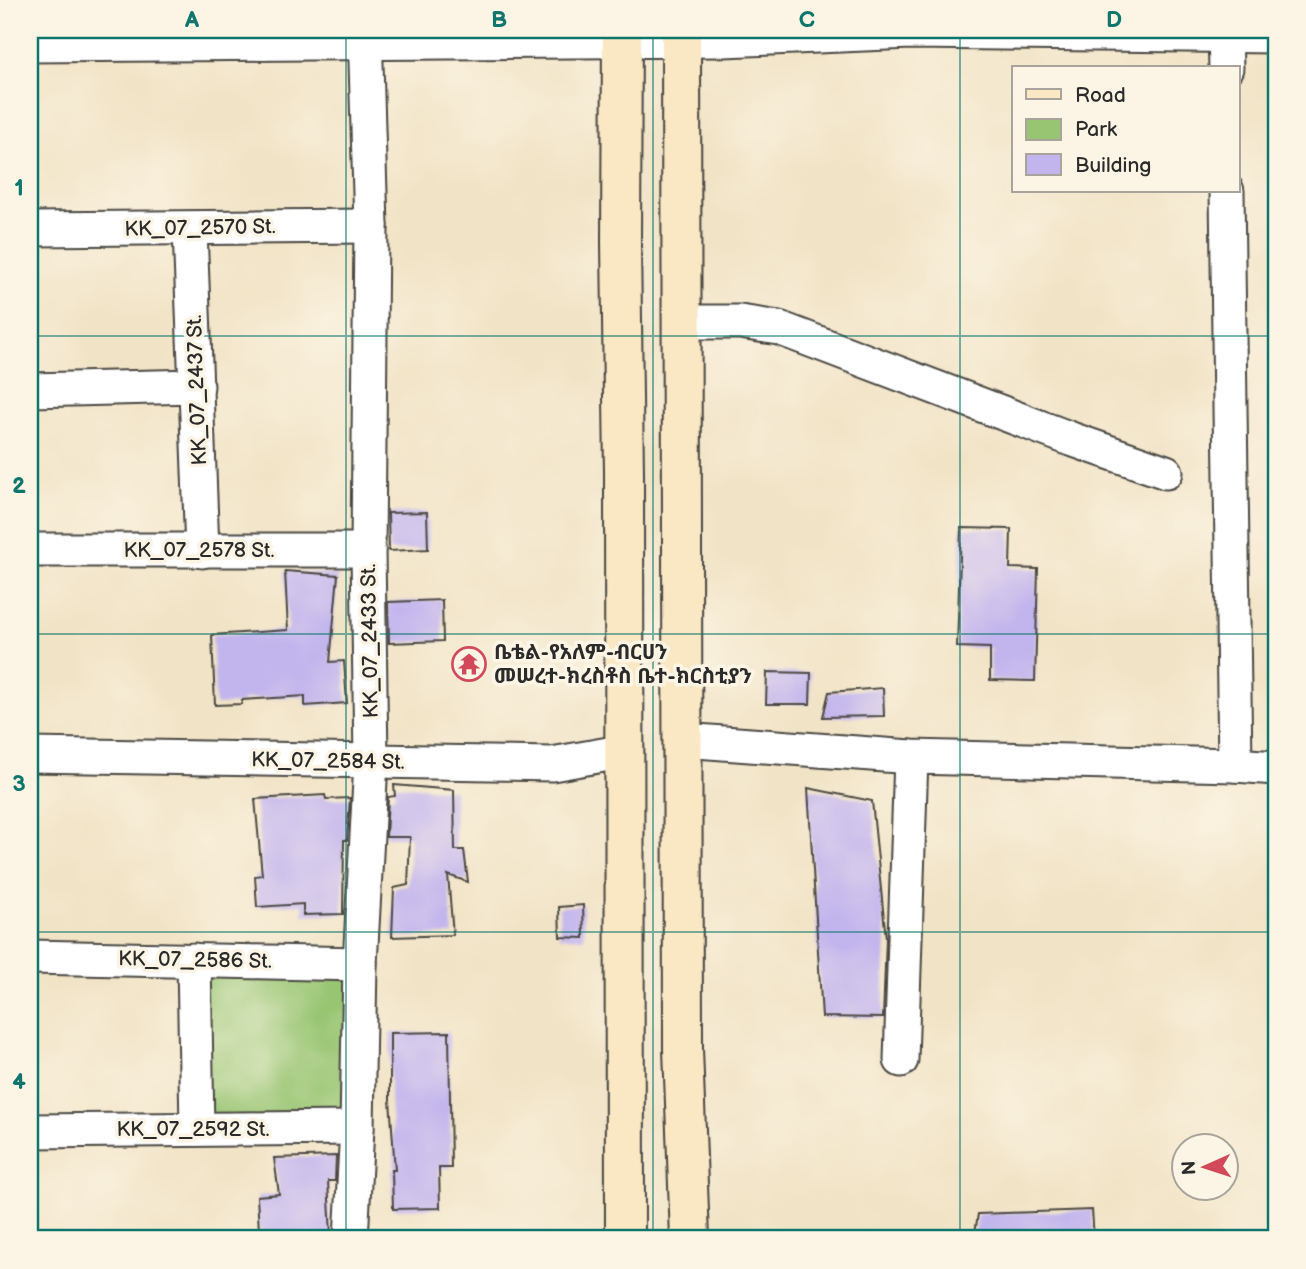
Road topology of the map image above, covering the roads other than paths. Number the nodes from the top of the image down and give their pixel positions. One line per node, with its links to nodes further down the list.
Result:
1 (911, 31): 3 (street); 4 (street)
2 (622, 35): 3 (street); 5 (street); 21 (street)
3 (681, 35): 13 (street)
4 (1225, 35): 6 (street); 8 (street)
5 (365, 36): 7 (street); 10 (street, KK_07_2433 St.)
6 (1276, 36)
7 (30, 45)
8 (1226, 66)
9 (1227, 192): 25 (street)
10 (371, 226): 12 (street, KK_07_2570 St.); 18 (street, KK_07_2433 St.)
11 (30, 229): 12 (street, KK_07_2570 St.)
12 (190, 229): 14 (street, KK_07_2437 St.)
13 (680, 322): 16 (street); 20 (street)
14 (197, 386): 15 (street); 19 (street, KK_07_2437 St.)
15 (30, 390)
16 (1166, 472)
17 (30, 550): 19 (street, KK_07_2578 St.)
18 (368, 550): 19 (street, KK_07_2578 St.); 24 (street, KK_07_2433 St.)
19 (202, 551)
20 (683, 740): 23 (street); 36 (street)
21 (626, 751): 24 (street, KK_07_2584 St.); 35 (street)
22 (30, 755): 24 (street, KK_07_2584 St.)
23 (911, 757): 25 (street); 30 (street)
24 (371, 762): 29 (street, KK_07_2433 St.)
25 (1235, 765): 26 (street)
26 (1276, 768)
27 (30, 957): 28 (street, KK_07_2586 St.)
28 (194, 960): 29 (street, KK_07_2586 St.); 32 (street)
29 (360, 964): 31 (street, KK_07_2433 St.)
30 (901, 1060)
31 (357, 1128): 32 (street, KK_07_2592 St.); 34 (street, KK_07_2433 St.)
32 (197, 1129): 33 (street, KK_07_2592 St.)
33 (30, 1131)
34 (351, 1239)
35 (625, 1239)
36 (690, 1239)

